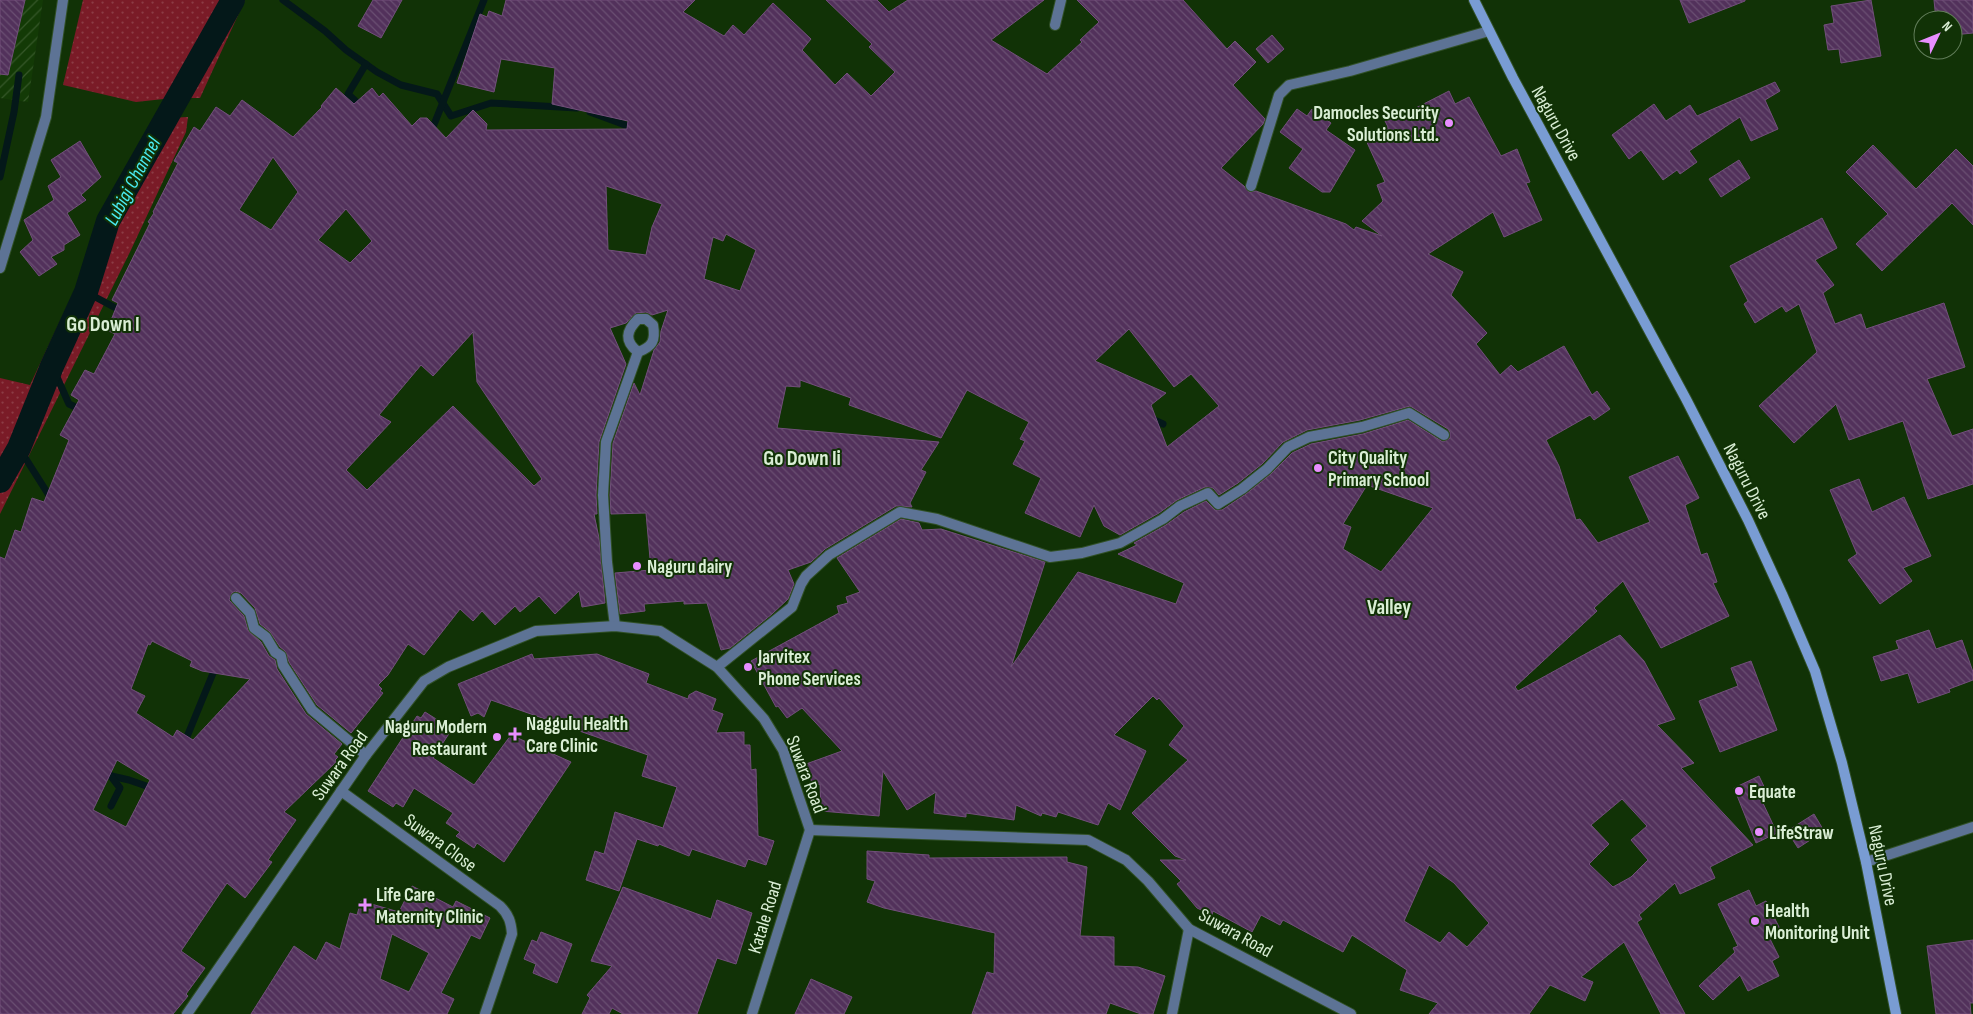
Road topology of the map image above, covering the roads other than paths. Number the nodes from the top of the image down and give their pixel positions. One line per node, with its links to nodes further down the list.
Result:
1 (63, 0): 7 (street)
2 (1061, 0): 4 (street)
3 (1474, 0): 5 (street, Naguru Drive)
4 (1055, 25)
5 (1489, 31): 6 (street); 17 (street, Naguru Drive)
6 (1251, 186)
7 (0, 268)
8 (638, 352): 11 (street)
9 (1444, 435): 12 (street)
10 (236, 598): 13 (street)
11 (615, 626): 12 (street, Suwara Road); 13 (street, Suwara Road)
12 (717, 668): 16 (street, Suwara Road)
13 (366, 755): 14 (street, Suwara Road)
14 (341, 791): 19 (street, Suwara Road); 20 (street, Suwara Close)
15 (1973, 826): 17 (street)
16 (810, 830): 18 (street, Suwara Road); 21 (street, Katale Road)
17 (1866, 862): 24 (street, Naguru Drive)
18 (1188, 929): 22 (street); 23 (street, Suwara Road)
19 (187, 1014)
20 (485, 1014)
21 (752, 1014)
22 (1172, 1014)
23 (1351, 1014)
24 (1896, 1014)

